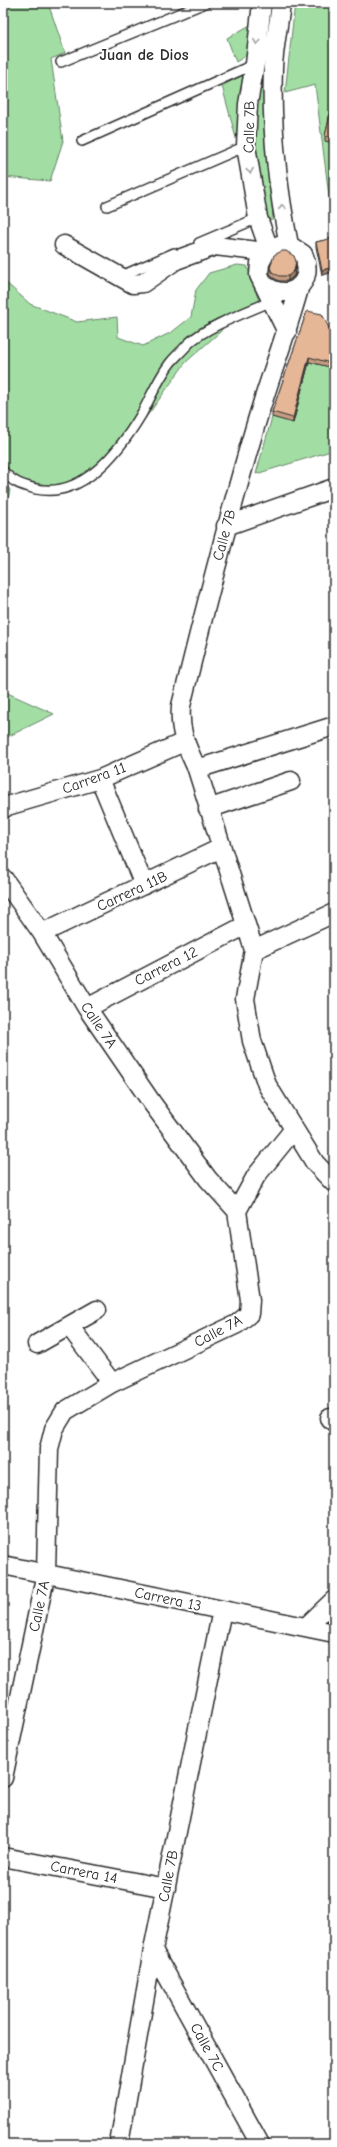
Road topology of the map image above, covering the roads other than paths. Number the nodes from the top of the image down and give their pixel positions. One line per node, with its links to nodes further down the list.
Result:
1 (205, 3): 4 (lane)
2 (262, 3): 5 (street, Calle 7B, one-way to 5)
3 (281, 3): 11 (street, Calle 7B, one-way to 3)
4 (61, 62)
5 (255, 64): 6 (lane); 7 (street, Calle 7B)
6 (82, 141)
7 (246, 146): 8 (lane); 9 (street, Calle 7B, one-way to 9)
8 (107, 206)
9 (258, 218): 12 (street, Calle 7B); 13 (lane)
10 (64, 245): 12 (street)
11 (289, 245): 12 (street); 14 (street)
12 (267, 250): 15 (street)
13 (126, 274)
14 (300, 285): 15 (street); 16 (street, Calle 7B)
15 (269, 293): 16 (street); 17 (lane)
16 (287, 332): 19 (street, Calle 7B)
17 (3, 471)
18 (334, 488): 19 (street)
19 (226, 526): 21 (street, Calle 7B)
20 (334, 726): 22 (street)
21 (184, 742): 22 (street, Calle 7B); 23 (street, Carrera 11)
22 (197, 769): 26 (street, Calle 7B)
23 (100, 779): 25 (street, Carrera 11); 29 (street)
24 (291, 781): 26 (street)
25 (3, 809)
26 (208, 809): 27 (street, Calle 7B)
27 (221, 848): 29 (street, Carrera 11B); 31 (street, Calle 7B)
28 (3, 878): 32 (street, Calle 7A)
29 (144, 885): 32 (street, Carrera 11B)
30 (333, 914): 33 (street)
31 (246, 925): 33 (street, Calle 7B); 34 (street, Carrera 12)
32 (42, 932): 34 (street, Calle 7A)
33 (254, 950): 35 (street)
34 (87, 1008): 37 (street, Calle 7A)
35 (294, 1129): 36 (street); 37 (street)
36 (334, 1183)
37 (237, 1212): 41 (street, Calle 7A)
38 (97, 1310): 39 (street)
39 (70, 1327): 40 (street); 41 (street)
40 (37, 1344)
41 (112, 1383): 43 (street, Calle 7A)
42 (3, 1564): 43 (street, Carrera 13)
43 (46, 1573): 45 (street, Carrera 13); 48 (street, Calle 7A)
44 (334, 1600): 46 (street)
45 (222, 1610): 46 (street, Carrera 13); 50 (street, Calle 7B)
46 (306, 1627): 47 (street, Carrera 13)
47 (334, 1633)
48 (3, 1778)
49 (3, 1857): 50 (street, Carrera 14)
50 (166, 1888): 51 (street, Calle 7B)
51 (154, 1950): 52 (street, Calle 7B); 53 (street, Calle 7C)
52 (118, 2144)
53 (260, 2144)

